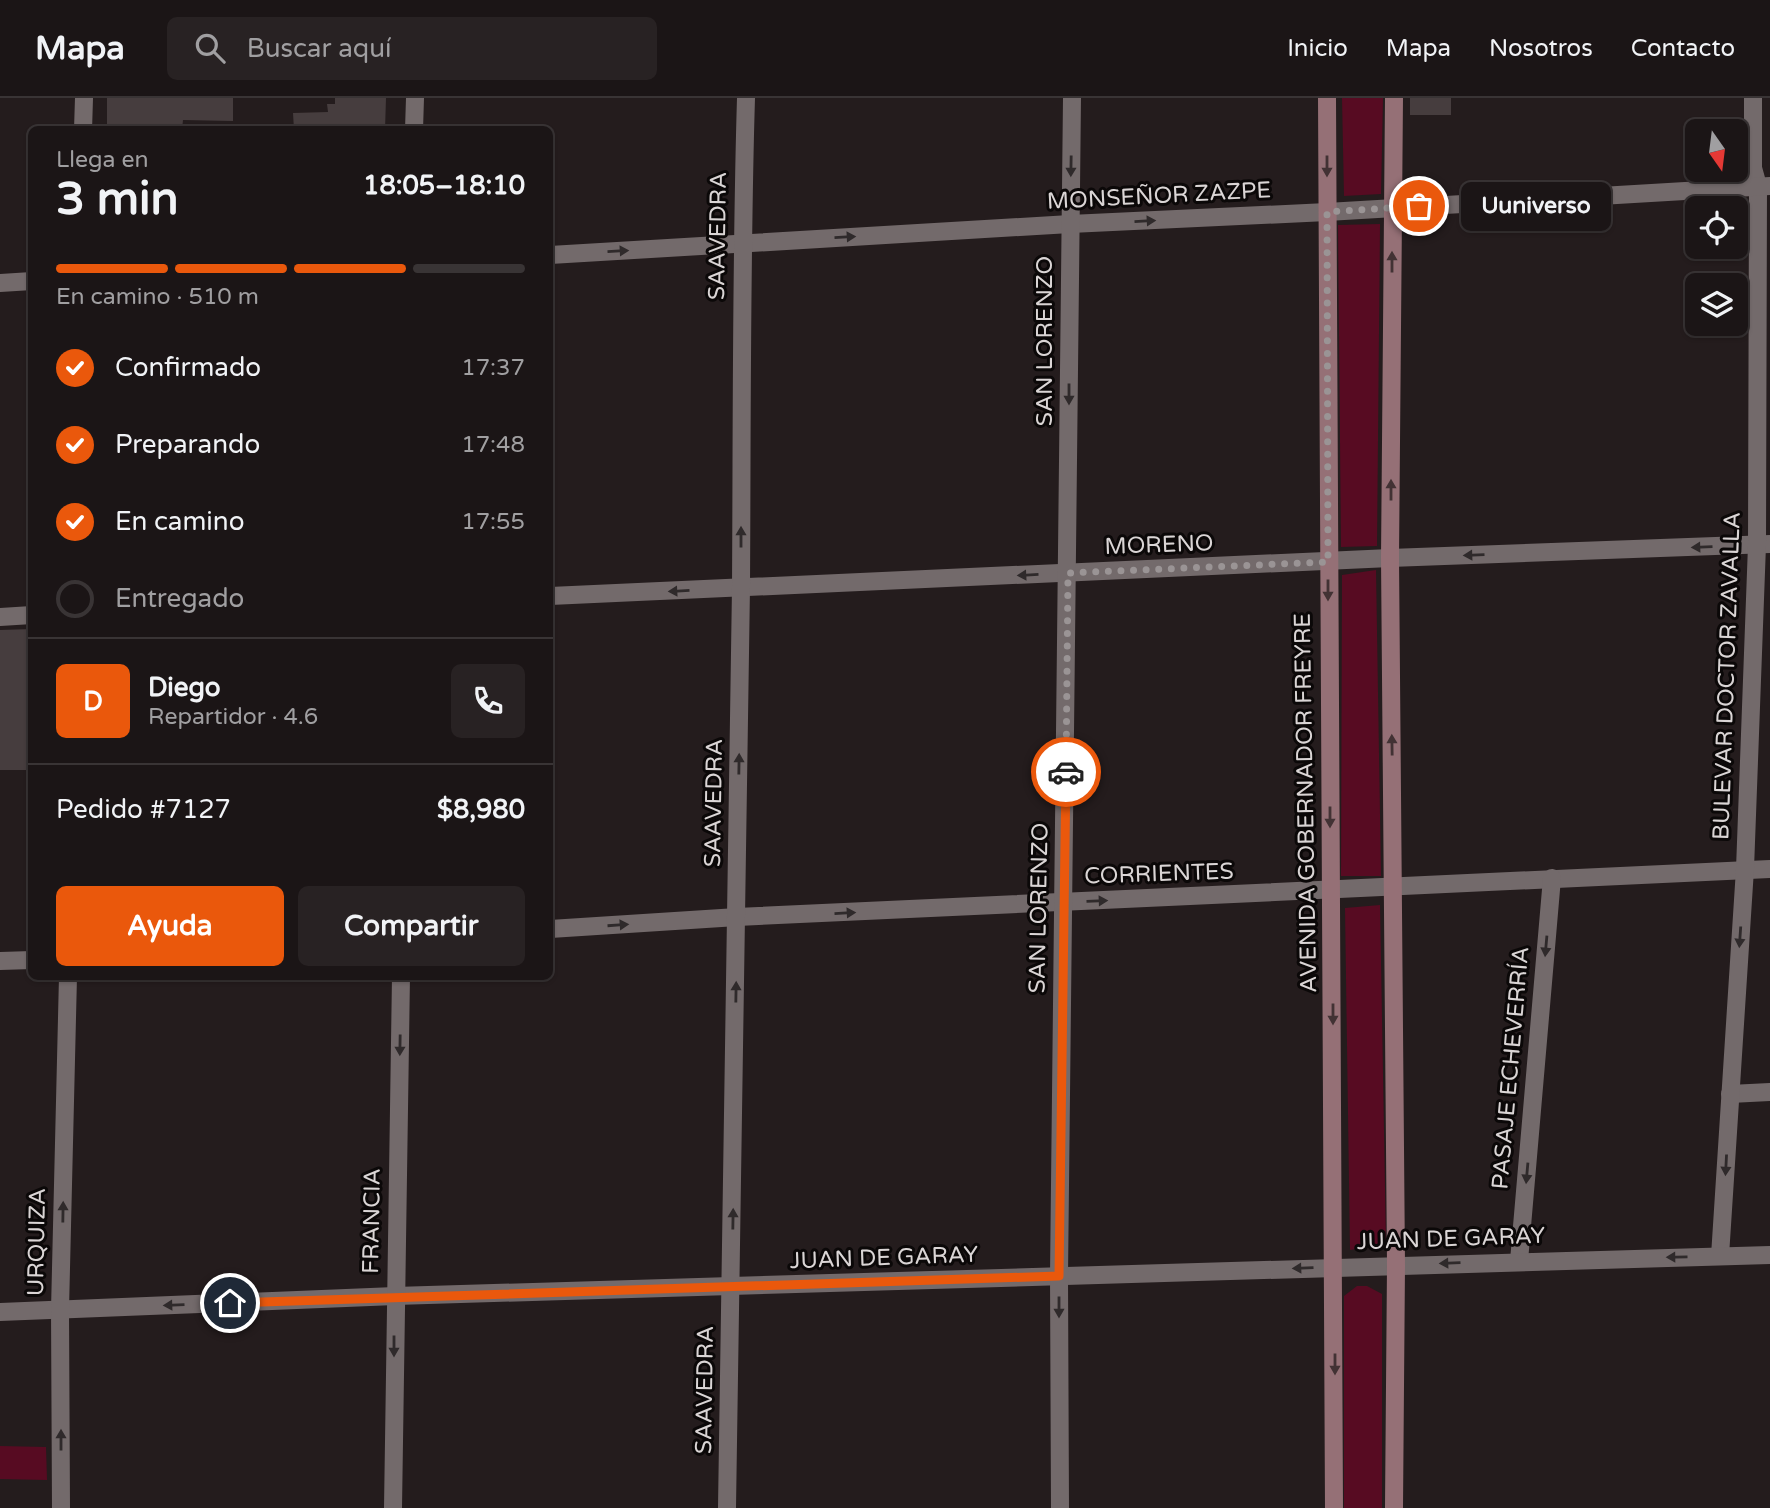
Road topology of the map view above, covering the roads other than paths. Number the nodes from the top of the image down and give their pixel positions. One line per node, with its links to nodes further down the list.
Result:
1 (84, 98): 8 (street)
2 (415, 98): 9 (street)
3 (746, 98): 14 (street, SAAVEDRA)
4 (1072, 98): 13 (street, SAN LORENZO, one-way to 13)
5 (1327, 98): 12 (main road, AVENIDA GOBERNADOR FREYRE, one-way to 12)
6 (1394, 98): 11 (main road)
7 (1753, 98): 10 (street, BULEVAR DOCTOR ZAVALLA)
8 (83, 126)
9 (414, 126)
10 (1764, 186): 11 (street, MONSEÑOR ZAZPE); 18 (street, BULEVAR DOCTOR ZAVALLA)
11 (1393, 207): 12 (street, MONSEÑOR ZAZPE); 19 (main road, one-way to 11)
12 (1327, 212): 13 (street, MONSEÑOR ZAZPE, one-way to 12); 20 (main road, AVENIDA GOBERNADOR FREYRE)
13 (1070, 224): 14 (street, MONSEÑOR ZAZPE, one-way to 13); 21 (street, SAN LORENZO, one-way to 21)
14 (741, 243): 15 (street, MONSEÑOR ZAZPE, one-way to 14); 22 (street, SAAVEDRA, one-way to 14)
15 (553, 255)
16 (28, 281): 17 (street)
17 (0, 283)
18 (1764, 545): 19 (street, MORENO, one-way to 19); 26 (street, BULEVAR DOCTOR ZAVALLA)
19 (1390, 558): 20 (street, MORENO); 29 (main road, one-way to 19)
20 (1328, 562): 21 (street, MORENO); 30 (main road, AVENIDA GOBERNADOR FREYRE, one-way to 30)
21 (1068, 573): 22 (street, MORENO, one-way to 22); 31 (street, SAN LORENZO)
22 (741, 588): 23 (street, MORENO, one-way to 23); 32 (street, SAAVEDRA, one-way to 22)
23 (553, 596)
24 (28, 615): 25 (street)
25 (0, 617)
26 (1745, 869): 27 (street, CORRIENTES); 28 (street, CORRIENTES); 39 (street, BULEVAR DOCTOR ZAVALLA, one-way to 39)
27 (1770, 869)
28 (1552, 878): 29 (street, CORRIENTES); 42 (street, PASAJE ECHEVERRÍA, one-way to 42)
29 (1394, 887): 30 (street, CORRIENTES); 43 (main road)
30 (1331, 891): 31 (street, CORRIENTES, one-way to 30); 44 (main road, AVENIDA GOBERNADOR FREYRE, one-way to 44)
31 (1064, 903): 32 (street, CORRIENTES, one-way to 31); 45 (street, SAN LORENZO)
32 (737, 918): 33 (street, CORRIENTES, one-way to 32); 46 (street, SAAVEDRA, one-way to 32)
33 (553, 929)
34 (28, 960): 35 (street)
35 (0, 961)
36 (68, 980): 48 (street, URQUIZA, one-way to 36)
37 (401, 980): 47 (street, FRANCIA, one-way to 47)
38 (1770, 1092): 39 (street)
39 (1730, 1094): 41 (street, BULEVAR DOCTOR ZAVALLA, one-way to 41)
40 (1770, 1255): 41 (street, JUAN DE GARAY)
41 (1720, 1256): 42 (street, JUAN DE GARAY, one-way to 42)
42 (1519, 1261): 43 (street, JUAN DE GARAY, one-way to 43)
43 (1396, 1265): 44 (street, JUAN DE GARAY); 55 (main road)
44 (1335, 1267): 45 (street, JUAN DE GARAY, one-way to 45); 54 (main road, AVENIDA GOBERNADOR FREYRE, one-way to 54)
45 (1059, 1276): 46 (street, JUAN DE GARAY); 53 (street, SAN LORENZO, one-way to 53)
46 (732, 1287): 47 (street, JUAN DE GARAY); 52 (street, SAAVEDRA)
47 (395, 1296): 48 (street, JUAN DE GARAY, one-way to 48); 51 (street, FRANCIA, one-way to 51)
48 (60, 1310): 49 (street, JUAN DE GARAY); 50 (street, URQUIZA, one-way to 48)
49 (0, 1312)
50 (61, 1508)
51 (393, 1508)
52 (727, 1508)
53 (1060, 1508)
54 (1334, 1508)
55 (1394, 1508)

